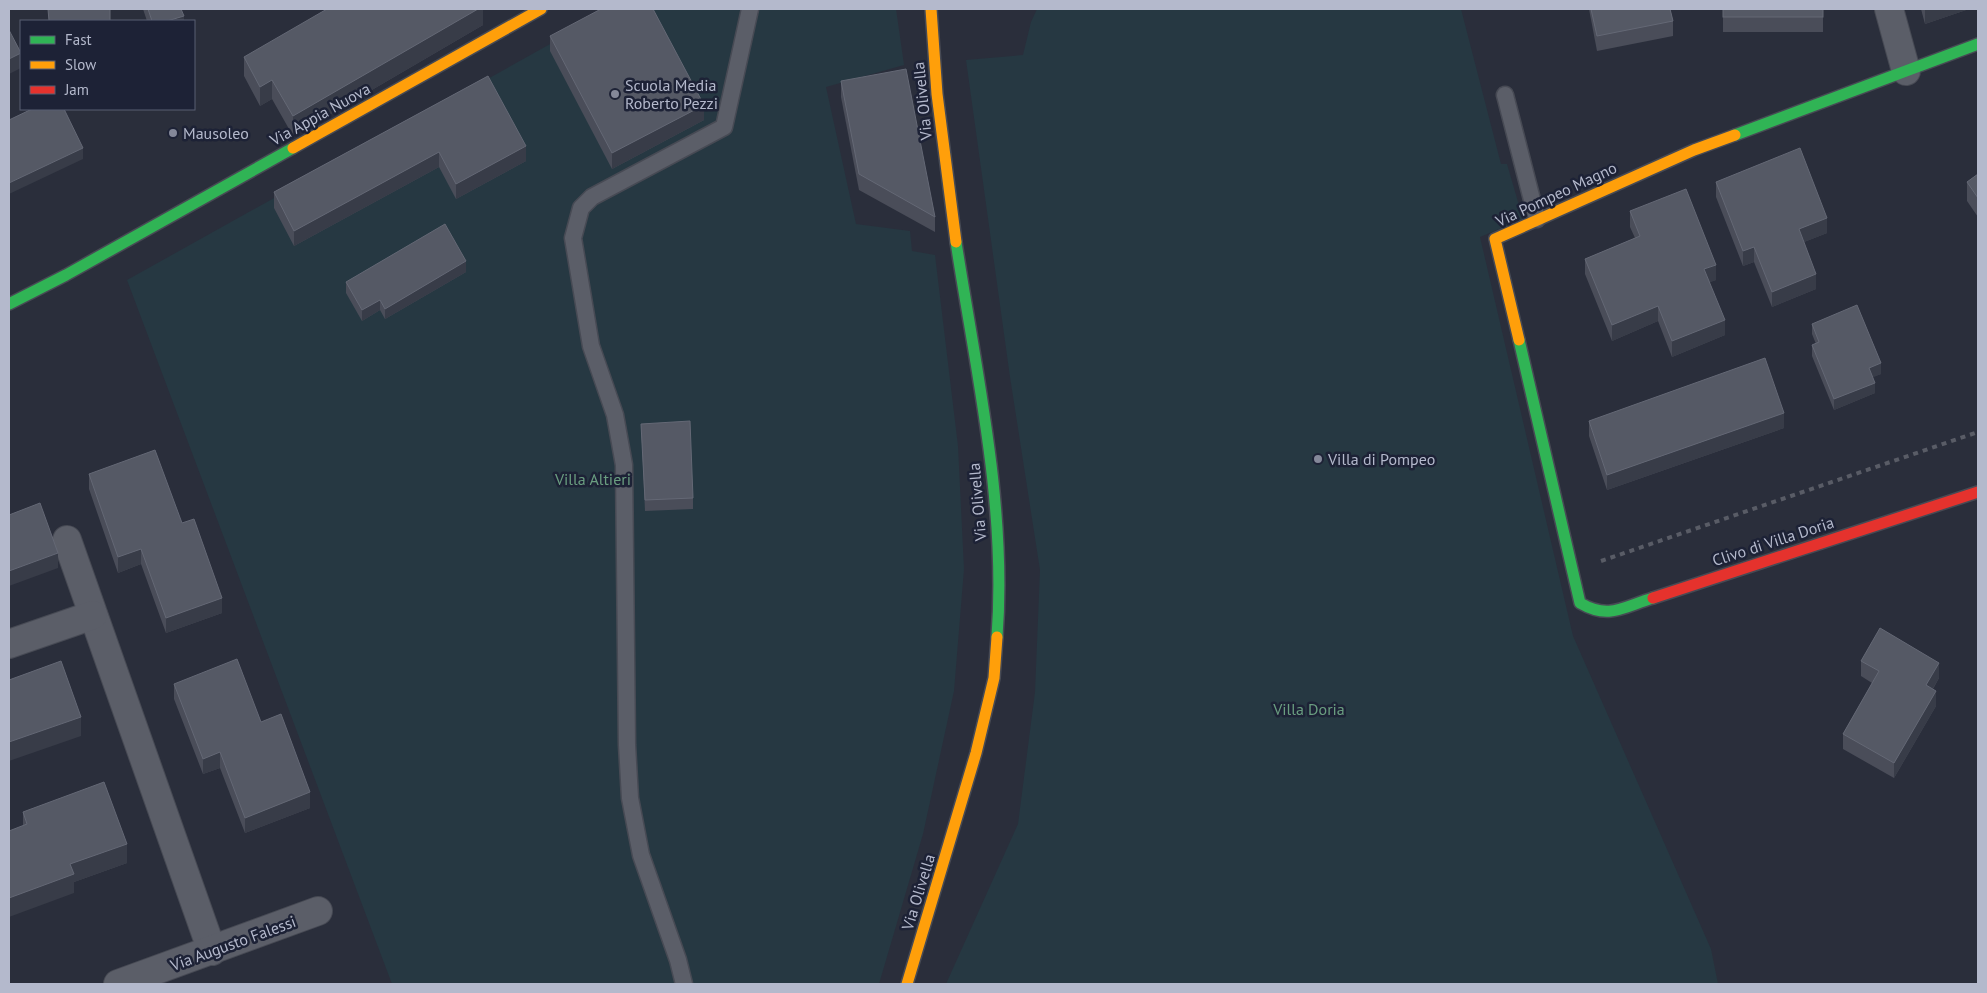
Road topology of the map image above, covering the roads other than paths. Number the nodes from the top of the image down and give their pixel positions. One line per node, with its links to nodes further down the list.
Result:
1 (541, 9): 9 (main road, Via Appia Nuova)
2 (750, 9): 18 (lane)
3 (931, 9): 19 (main road, Via Olivella)
4 (1889, 9): 6 (street)
5 (1978, 44): 6 (main road, Via Pompeo Magno)
6 (1906, 71): 8 (main road, Via Pompeo Magno)
7 (1505, 95): 8 (lane)
8 (1537, 219): 12 (main road, Via Pompeo Magno)
9 (9, 304)
10 (1978, 492): 12 (main road, Clivo di Villa Doria)
11 (67, 540): 13 (street)
12 (1580, 603)
13 (93, 615): 14 (street); 16 (street)
14 (9, 644)
15 (318, 911): 16 (street, Via Augusto Falessi)
16 (212, 952): 17 (street, Via Augusto Falessi)
17 (118, 984)
18 (684, 984)
19 (907, 984)

